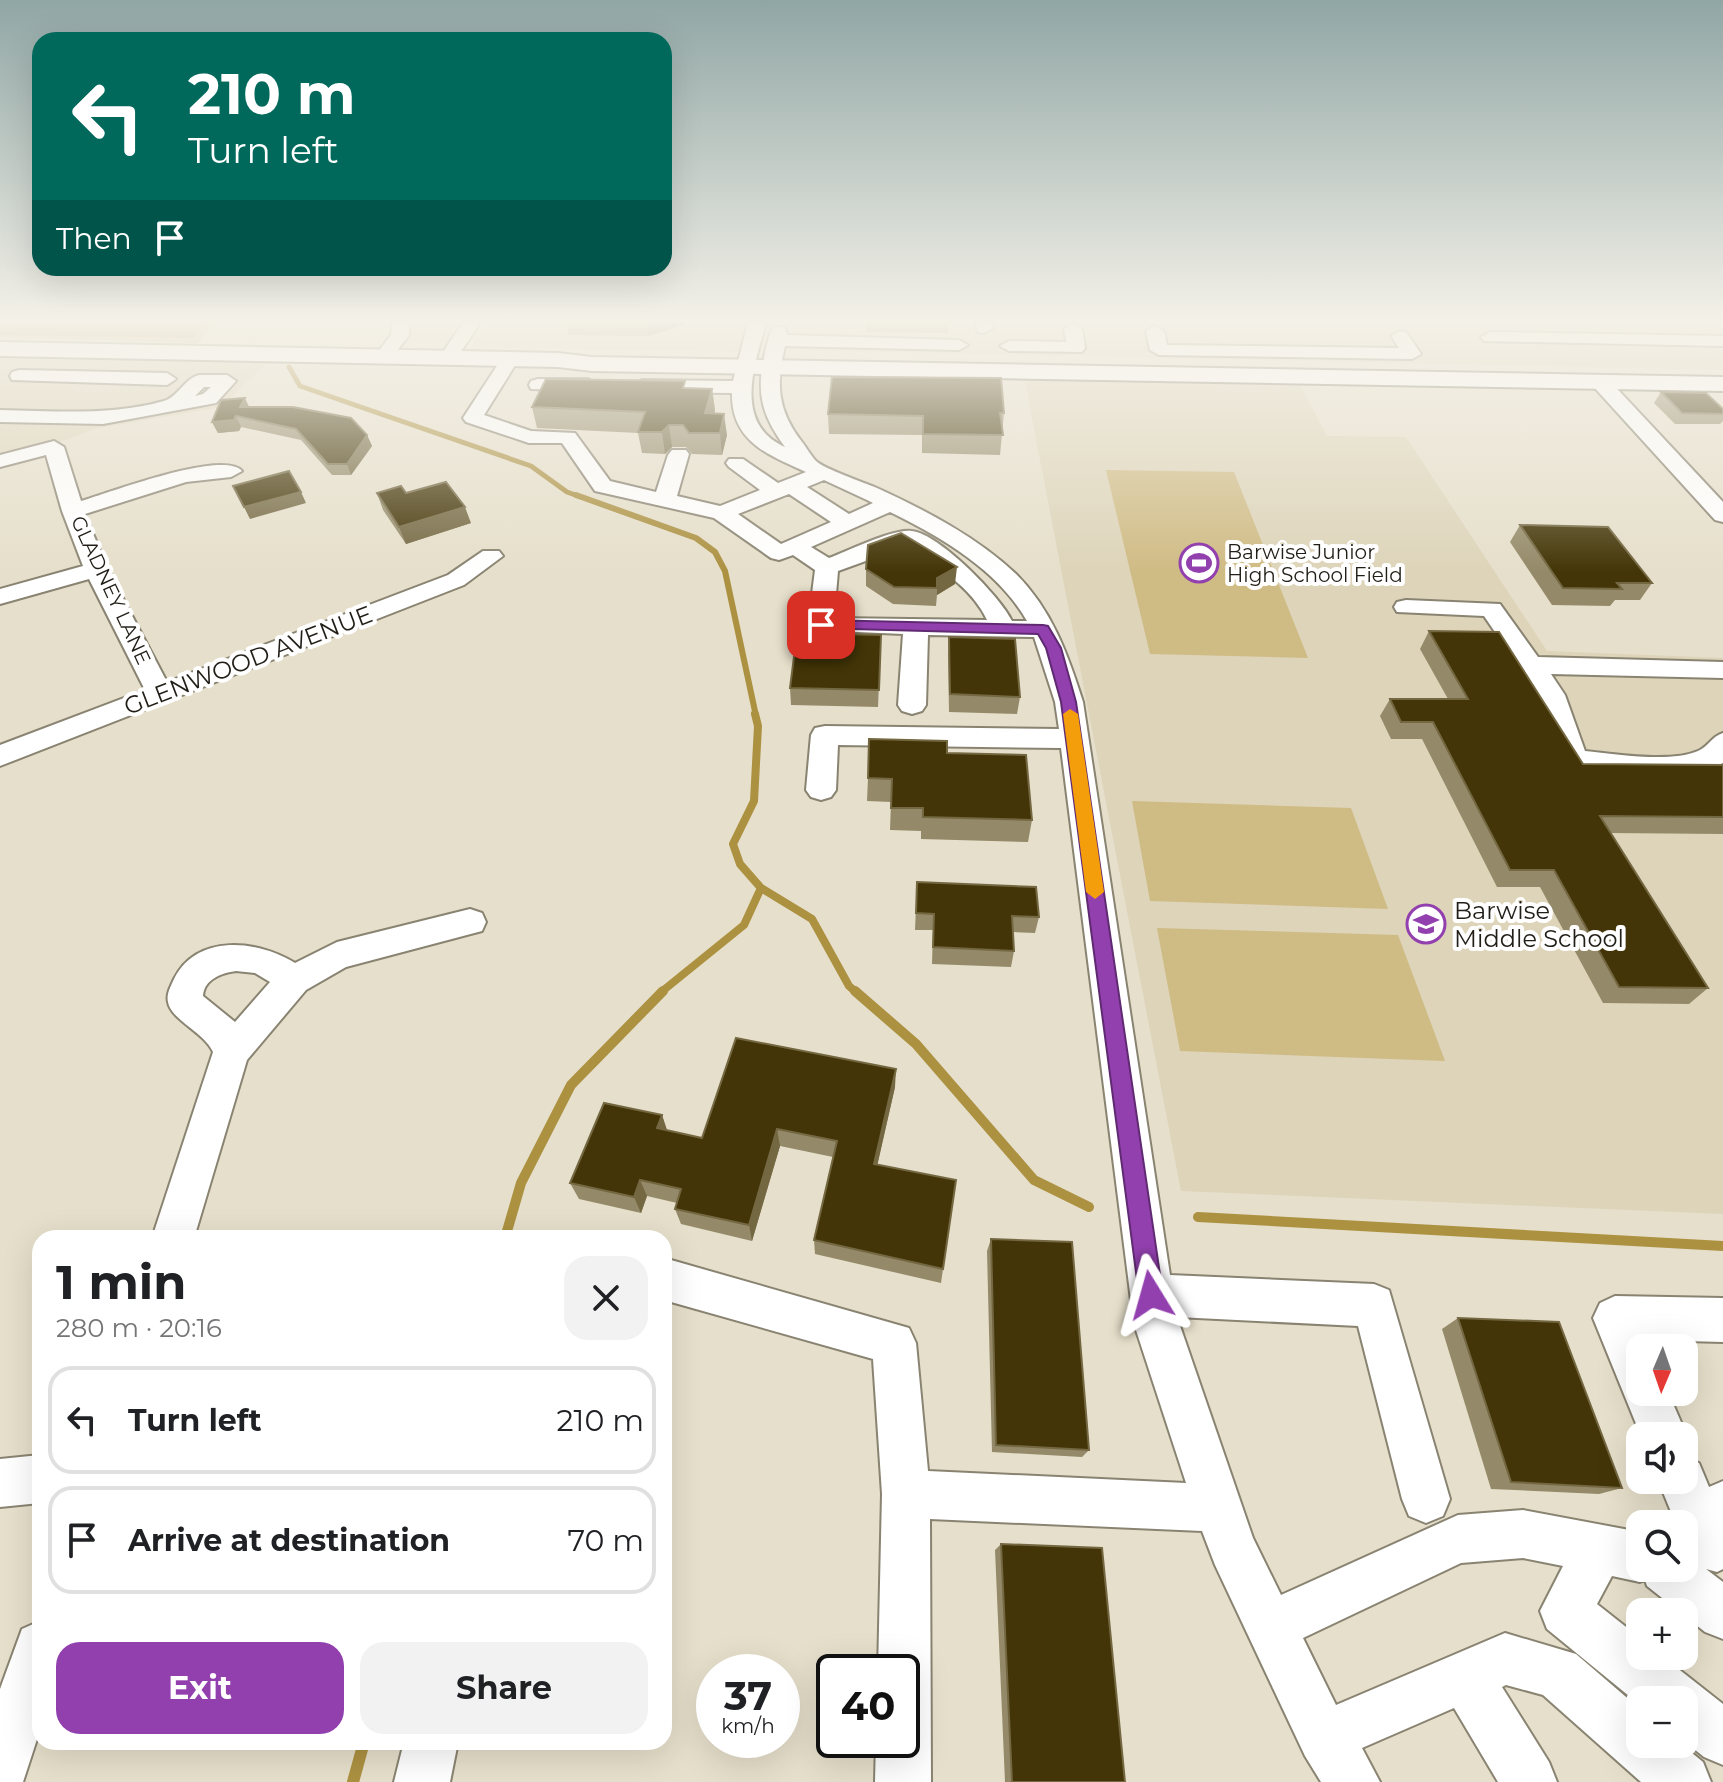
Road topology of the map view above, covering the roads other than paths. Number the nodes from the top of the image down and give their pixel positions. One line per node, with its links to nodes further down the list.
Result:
1 (67, 406): 8 (street)
2 (165, 406): 8 (street)
3 (481, 406): 10 (street)
4 (526, 406): 10 (street)
5 (743, 406): 11 (street)
6 (769, 406): 17 (street)
7 (1622, 406): 22 (street)
8 (81, 408): 9 (street); 13 (street)
9 (0, 416)
10 (512, 432): 18 (street)
11 (758, 438): 12 (street); 17 (street)
12 (735, 439)
13 (1, 450): 20 (street, GLADNEY LANE)
14 (679, 454): 18 (street)
15 (736, 463): 17 (street)
16 (231, 471): 20 (street)
17 (800, 479): 19 (street); 21 (street); 23 (street)
18 (665, 500): 21 (street)
19 (889, 504): 23 (street); 24 (street)
20 (73, 511): 28 (street, GLADNEY LANE)
21 (722, 513): 25 (street)
22 (1723, 515)
23 (848, 523): 25 (street)
24 (922, 531): 27 (street); 32 (street); 33 (street)
25 (794, 546): 27 (street)
26 (491, 556): 36 (street, GLENWOOD AVENUE)
27 (827, 567): 31 (street)
28 (96, 570): 29 (street); 36 (street, GLADNEY LANE)
29 (0, 597)
30 (1406, 607): 34 (street)
31 (916, 627): 33 (street); 37 (street)
32 (1043, 629): 33 (street); 38 (street)
33 (1004, 630)
34 (1532, 665): 35 (street); 39 (street)
35 (1723, 670)
36 (160, 693): 40 (street, GLENWOOD AVENUE)
37 (912, 705)
38 (1074, 739): 41 (street); 47 (street)
39 (1723, 743)
40 (0, 756)
41 (821, 790)
42 (470, 922): 43 (street)
43 (294, 980): 44 (street); 44 (street)
44 (231, 1052): 45 (street)
45 (175, 1230)
46 (672, 1281): 52 (street)
47 (1151, 1295): 54 (street); 55 (street)
48 (1723, 1320): 49 (street)
49 (1626, 1345)
50 (32, 1480): 51 (street)
51 (0, 1483)
52 (906, 1494): 55 (street); 70 (street)
53 (1689, 1494): 56 (street)
54 (1426, 1499)
55 (1219, 1508): 60 (street)
56 (1709, 1538)
57 (1620, 1554): 60 (street); 63 (street)
58 (1683, 1582): 59 (street)
59 (1723, 1614)
60 (1271, 1626): 65 (street)
61 (32, 1668): 67 (street)
62 (1466, 1678): 65 (street); 72 (street); 73 (street)
63 (1658, 1686)
64 (1698, 1718): 66 (street)
65 (1324, 1737): 71 (street)
66 (1723, 1738)
67 (5, 1740)
68 (429, 1750): 69 (street)
69 (422, 1782)
70 (903, 1782)
71 (1352, 1782)
72 (1529, 1782)
73 (1683, 1782)

